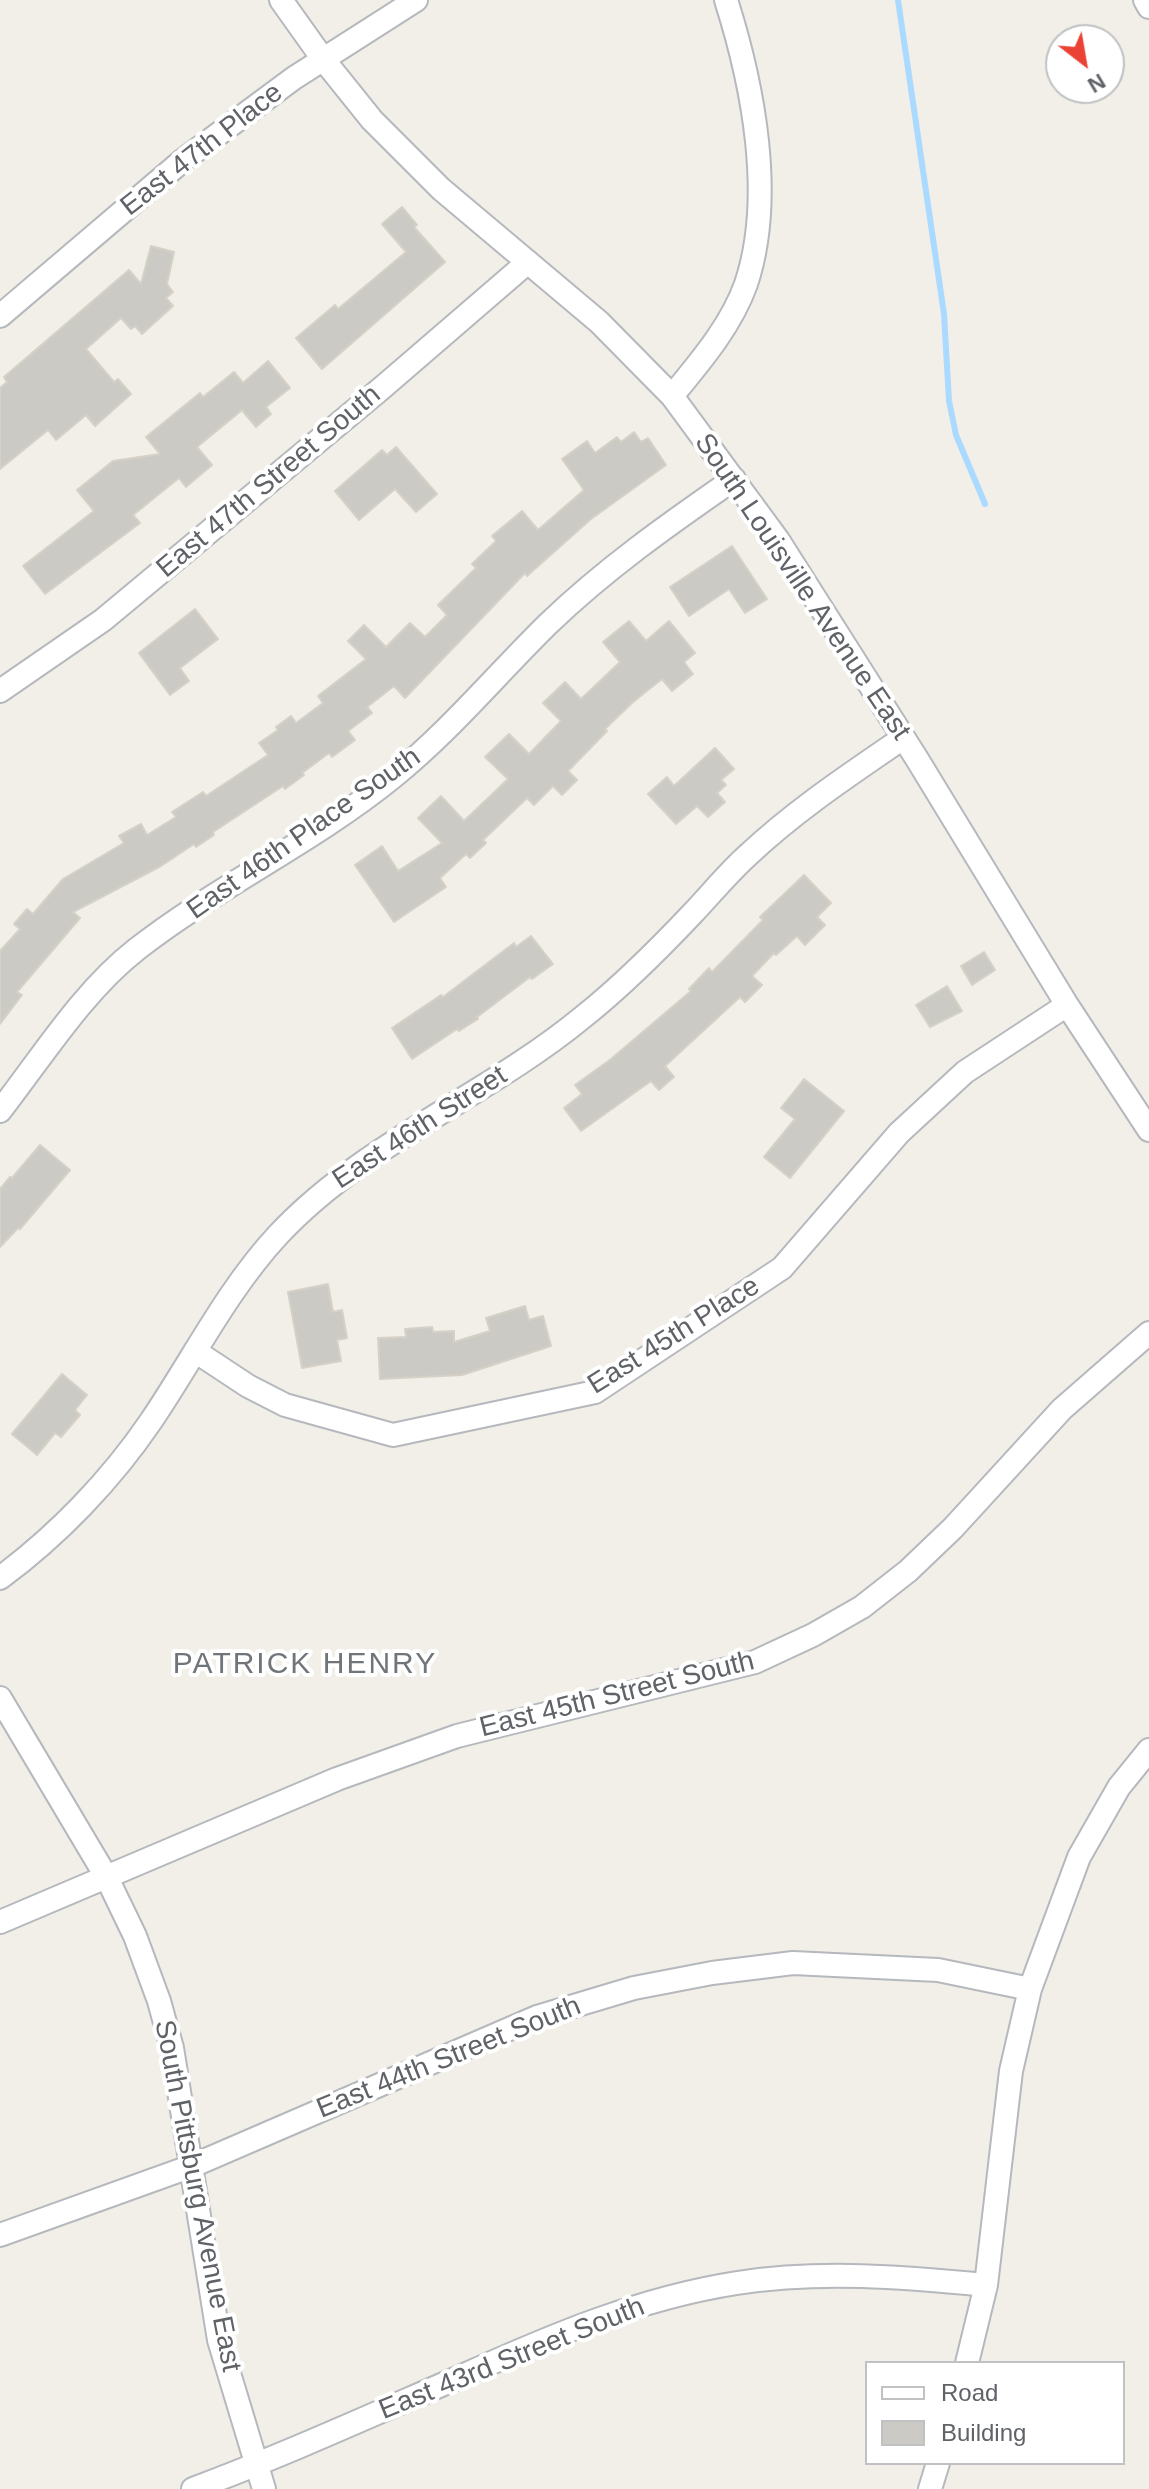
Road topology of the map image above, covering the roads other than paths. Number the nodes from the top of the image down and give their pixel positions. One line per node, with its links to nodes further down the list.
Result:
1 (281, 0): 6 (street, South Louisville Avenue East)
2 (416, 0): 6 (street, East 47th Place)
3 (726, 0): 9 (street)
4 (1145, 0): 5 (street)
5 (1149, 7)
6 (323, 59): 7 (street, South Louisville Avenue East); 8 (street, East 47th Place)
7 (528, 262): 9 (street, South Louisville Avenue East); 11 (street, East 47th Street South)
8 (0, 316)
9 (672, 396): 10 (street, South Louisville Avenue East)
10 (734, 479): 12 (street, South Louisville Avenue East); 14 (street, East 46th Place South)
11 (0, 691)
12 (903, 738): 13 (street, South Louisville Avenue East); 17 (street, East 46th Street)
13 (1067, 1005): 15 (street, South Louisville Avenue East); 17 (street, East 45th Place)
14 (0, 1111)
15 (1149, 1130)
16 (1149, 1333): 21 (street, East 45th Street South)
17 (195, 1351): 18 (street, East 46th Street)
18 (0, 1578)
19 (0, 1698): 21 (street, South Pittsburg Avenue East)
20 (1149, 1750): 23 (street)
21 (107, 1878): 22 (street, East 45th Street South); 24 (street, South Pittsburg Avenue East)
22 (0, 1922)
23 (1030, 1989): 24 (street, East 44th Street South); 26 (street)
24 (192, 2166): 25 (street, East 44th Street South); 28 (street, South Pittsburg Avenue East)
25 (0, 2235)
26 (986, 2285): 27 (street); 28 (street, East 43rd Street South)
27 (967, 2361)
28 (258, 2465): 30 (street, East 43rd Street South); 31 (street, South Pittsburg Avenue East)
29 (937, 2465): 32 (street)
30 (193, 2489)
31 (264, 2489)
32 (930, 2489)

